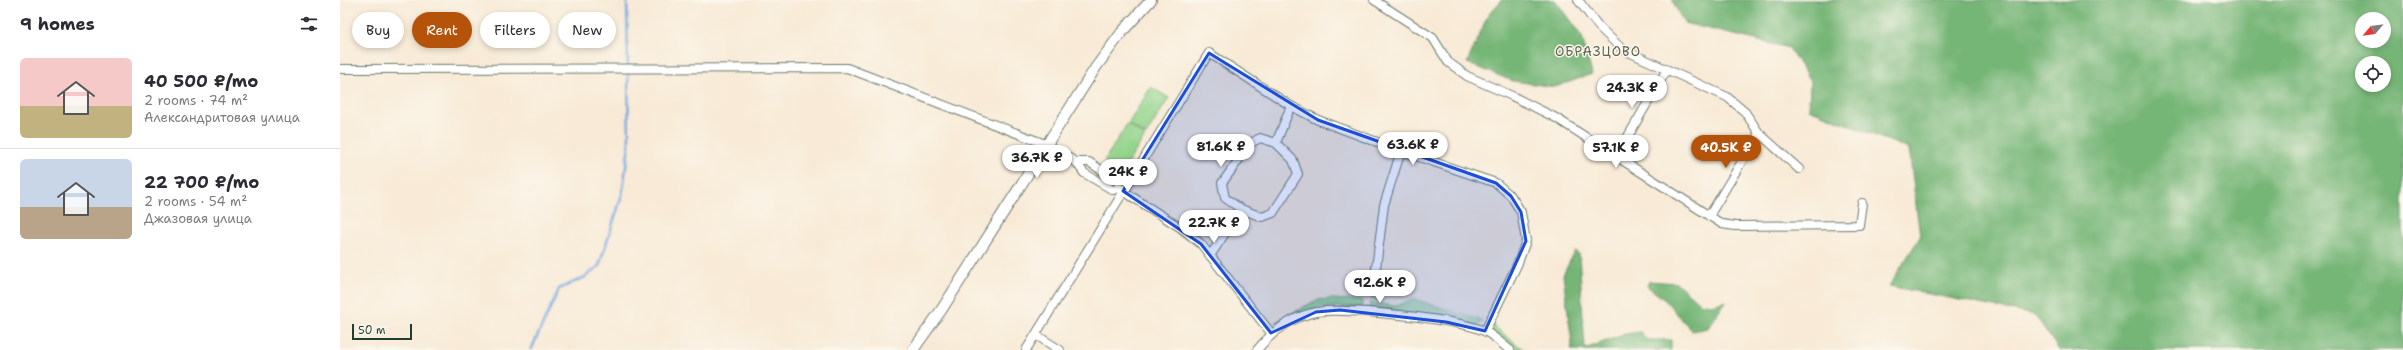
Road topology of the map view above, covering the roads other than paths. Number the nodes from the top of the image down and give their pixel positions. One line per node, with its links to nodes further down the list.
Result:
1 (1151, 0): 9 (street)
2 (1374, 0): 11 (street)
3 (1578, 0): 5 (street)
4 (340, 69): 9 (street)
5 (1666, 70): 7 (street); 11 (street)
6 (1292, 106): 8 (street); 10 (street); 14 (street)
7 (1759, 132): 13 (street); 17 (street)
8 (1276, 143): 16 (street); 16 (street)
9 (1046, 144): 12 (street); 23 (street)
10 (1401, 151): 19 (street); 20 (street)
11 (1616, 157): 17 (street)
12 (1076, 162): 14 (street); 14 (street)
13 (1798, 169)
14 (1121, 189): 18 (street); 22 (street)
15 (1862, 203): 17 (street)
16 (1241, 209): 18 (street)
17 (1709, 216)
18 (1210, 256): 21 (street)
19 (1374, 284)
20 (1485, 331): 21 (street); 27 (street)
21 (1272, 333): 26 (street)
22 (1036, 335): 24 (street); 25 (street)
23 (913, 350)
24 (1026, 350)
25 (1060, 350)
26 (1257, 350)
27 (1510, 350)

